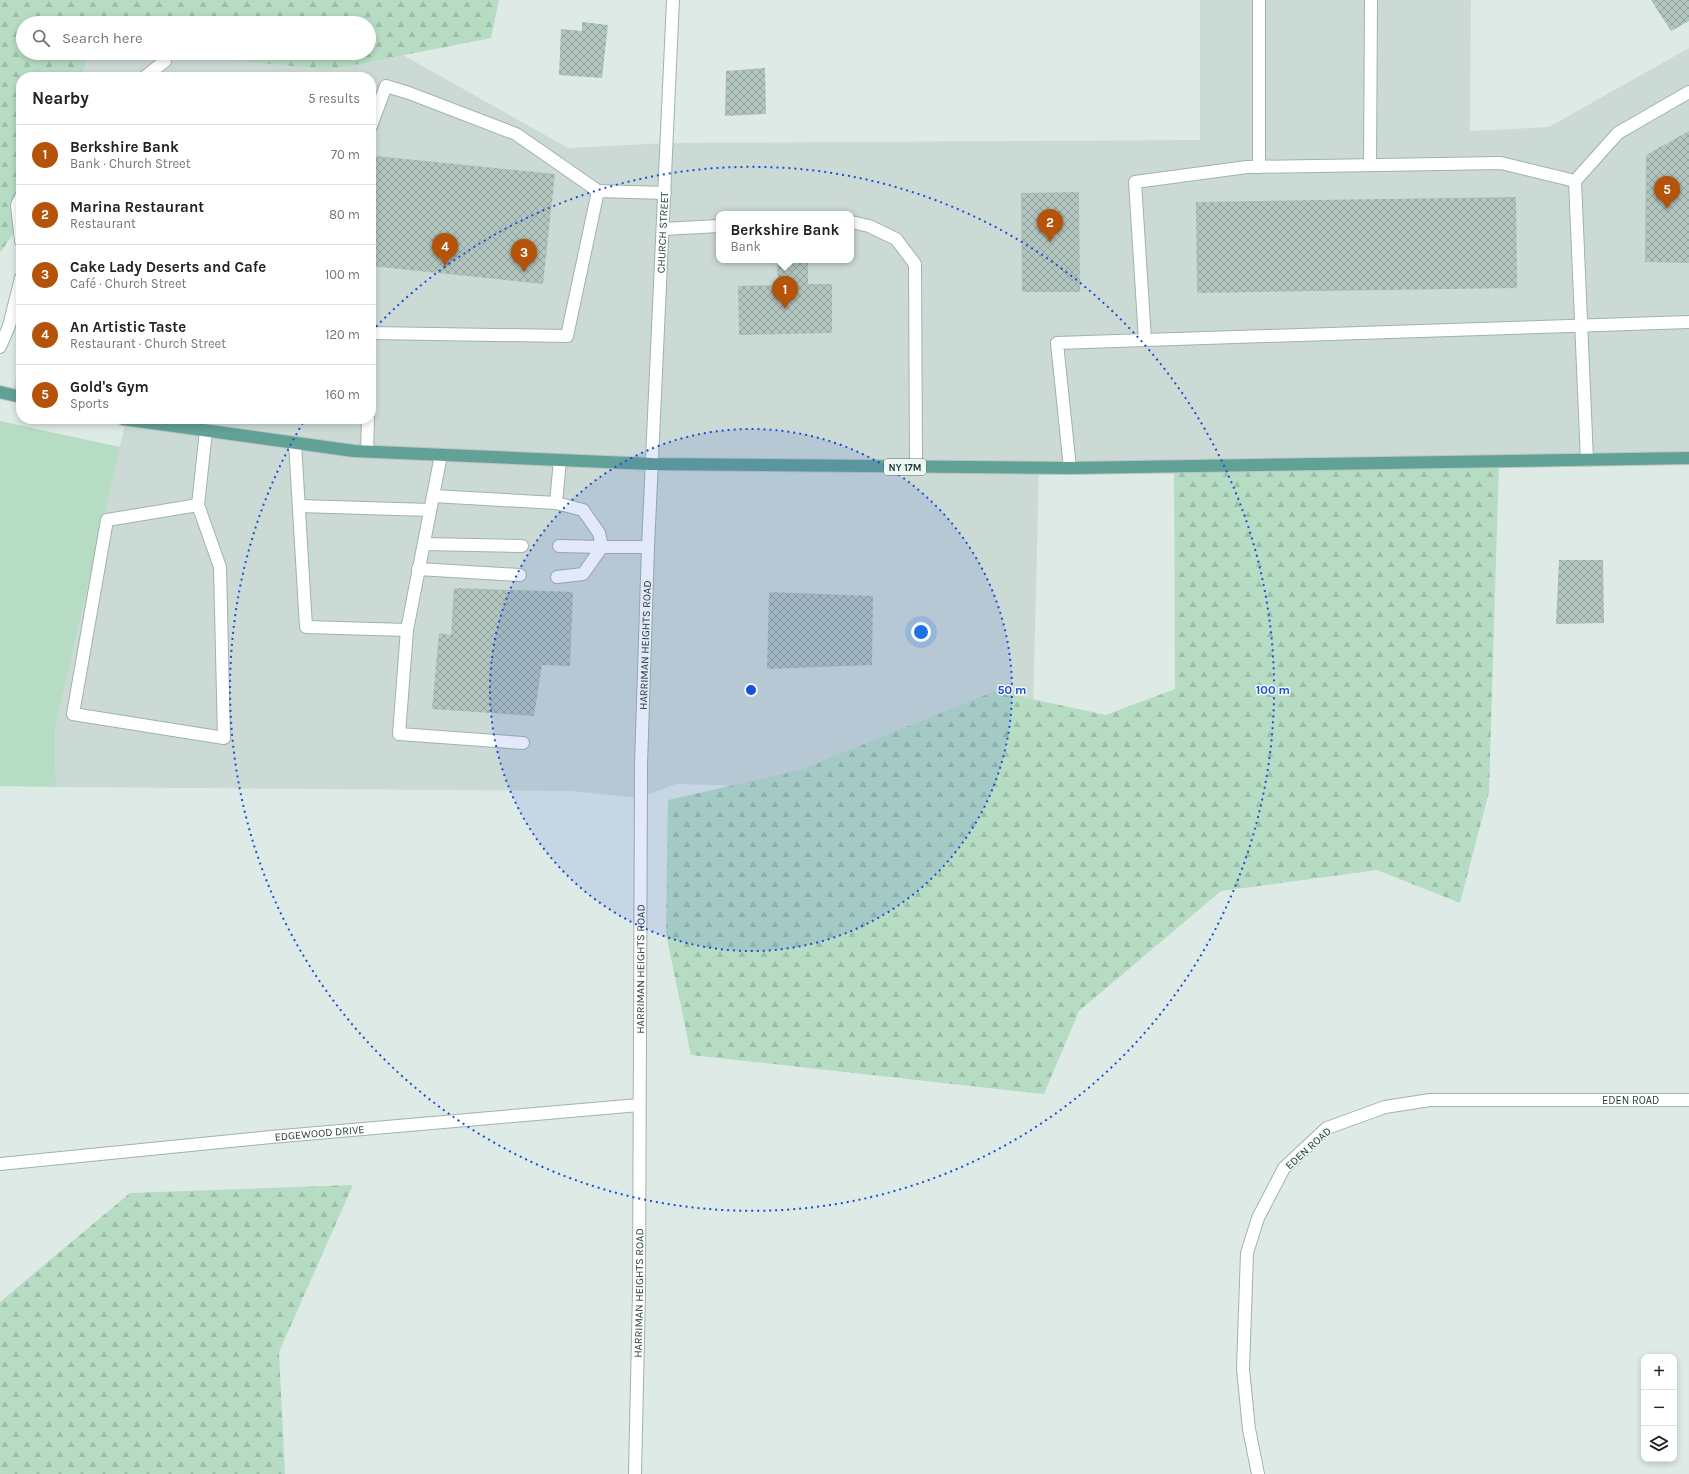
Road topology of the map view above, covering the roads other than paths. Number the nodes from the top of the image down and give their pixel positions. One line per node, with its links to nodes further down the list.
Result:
1 (673, 0): 12 (street, CHURCH STREET)
2 (1259, 0): 9 (street)
3 (1371, 0): 8 (street)
4 (165, 61): 5 (street)
5 (151, 72)
6 (1689, 92): 10 (street)
7 (376, 113): 11 (street)
8 (1370, 165): 9 (street); 10 (street)
9 (1259, 167): 20 (street)
10 (1575, 181): 18 (street)
11 (598, 191): 12 (street); 19 (street)
12 (665, 193): 15 (street, CHURCH STREET)
13 (854, 223): 34 (street)
14 (716, 226): 15 (street)
15 (663, 229): 33 (street, CHURCH STREET)
16 (16, 298): 21 (street)
17 (1689, 322): 18 (street)
18 (1581, 325): 20 (street); 32 (street)
19 (376, 334)
20 (1145, 340): 35 (street)
21 (0, 347)
22 (0, 392): 23 (main road)
23 (16, 396)
24 (158, 424): 26 (main road, NY 17M)
25 (368, 424): 28 (street)
26 (206, 431): 27 (main road, NY 17M); 38 (street)
27 (295, 443): 28 (main road, NY 17M); 39 (street)
28 (367, 451): 29 (main road, NY 17M)
29 (441, 455): 31 (main road, NY 17M); 36 (street)
30 (1689, 458): 32 (main road, NY 17M)
31 (560, 460): 33 (main road, NY 17M); 37 (street)
32 (1587, 460): 35 (main road, NY 17M)
33 (652, 464): 34 (main road, NY 17M); 45 (street, HARRIMAN HEIGHTS ROAD)
34 (916, 467): 35 (main road, NY 17M)
35 (1070, 468)
36 (433, 496): 37 (street); 40 (street)
37 (556, 503): 44 (street)
38 (198, 505): 38 (street)
39 (299, 506): 40 (street); 49 (street)
40 (430, 510): 41 (street)
41 (424, 544): 42 (street); 46 (street)
42 (522, 546)
43 (559, 546): 44 (street)
44 (602, 547): 45 (street); 48 (street)
45 (648, 547): 52 (street, HARRIMAN HEIGHTS ROAD)
46 (418, 569): 47 (street); 49 (street)
47 (520, 575)
48 (557, 577)
49 (407, 630): 50 (street)
50 (523, 743)
51 (1689, 1100): 55 (street, EDEN ROAD)
52 (640, 1105): 53 (street, EDGEWOOD DRIVE); 54 (street, HARRIMAN HEIGHTS ROAD)
53 (0, 1164)
54 (635, 1474)
55 (1258, 1474)

